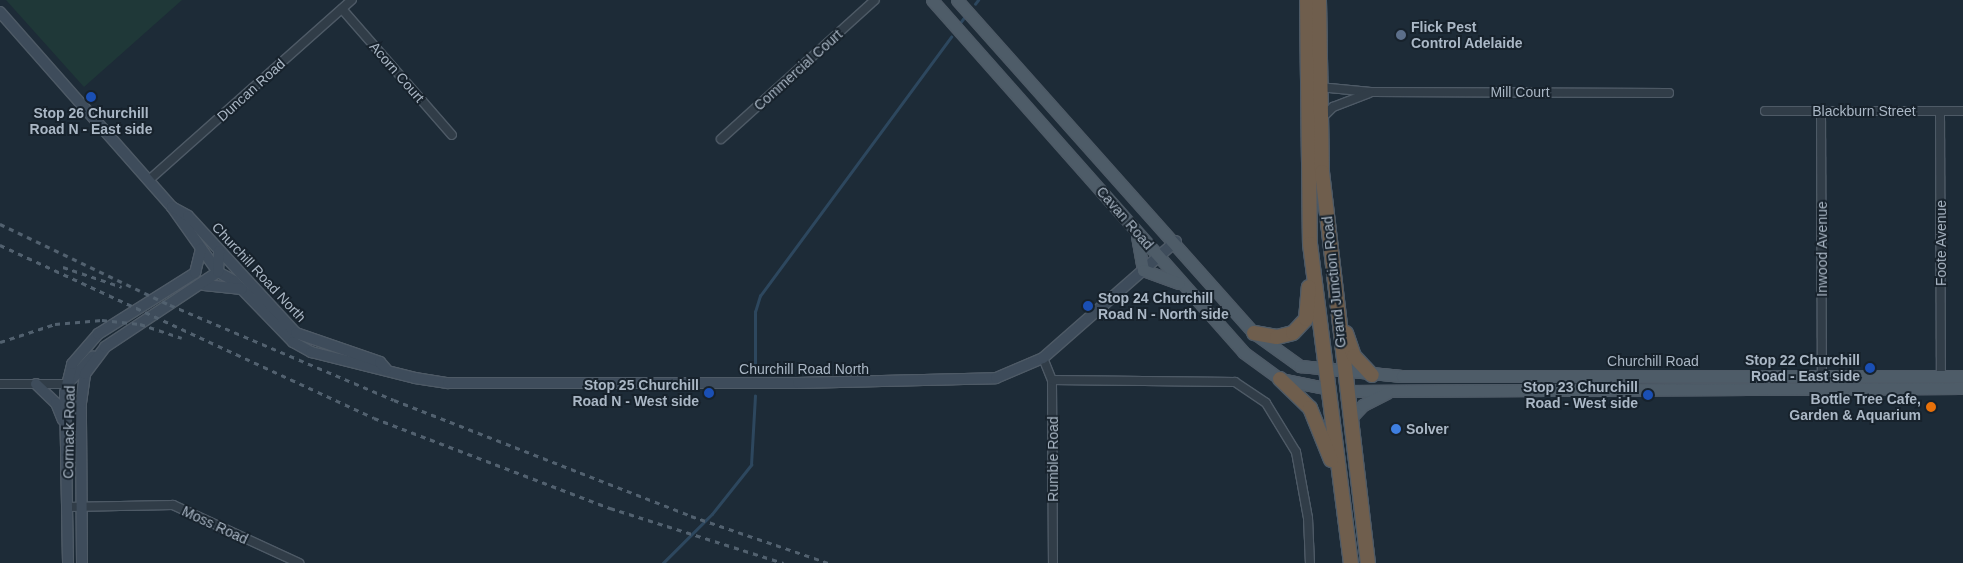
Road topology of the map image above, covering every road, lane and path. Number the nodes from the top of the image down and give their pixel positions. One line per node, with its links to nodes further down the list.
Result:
1 (352, 0): 7 (street, Duncan Road)
2 (875, 0): 18 (street, Commercial Court)
3 (932, 0): 21 (main road, Cavan Road)
4 (1307, 0): 9 (highway, Grand Junction Road)
5 (1319, 0): 9 (highway, Grand Junction Road)
6 (960, 3): 22 (main road, Cavan Road)
7 (342, 9): 17 (street, Acorn Court); 19 (street, Duncan Road)
8 (0, 12): 19 (street, Churchill Road North)
9 (1313, 88): 10 (street, Mill Court); 16 (highway, Grand Junction Road); 23 (highway, Grand Junction Road)
10 (1371, 92): 11 (street, Mill Court); 16 (street, Mill Court)
11 (1669, 93)
12 (1765, 111): 13 (street, Blackburn Street)
13 (1822, 111): 14 (street, Blackburn Street); 45 (street, Inwood Avenue)
14 (1940, 111): 15 (street, Blackburn Street); 40 (street, Foote Avenue)
15 (1963, 111)
16 (1320, 122): 29 (highway, Grand Junction Road)
17 (452, 134)
18 (721, 139)
19 (149, 180): 20 (street, Churchill Road North)
20 (172, 207): 24 (street, Churchill Road North); 25 (street, Churchill Road North)
21 (1135, 230): 26 (main road, Cavan Road); 27 (main road)
22 (1176, 241): 26 (street, Churchill Road North); 33 (main road, Cavan Road)
23 (1310, 244): 33 (highway); 37 (highway, Grand Junction Road)
24 (201, 249): 28 (street, Churchill Road North); 48 (street, Cormack Road)
25 (219, 251): 28 (street); 36 (street, Churchill Road North)
26 (1158, 256): 27 (street, Churchill Road North); 31 (main road, Cavan Road)
27 (1143, 270): 31 (main road); 35 (street, Churchill Road North)
28 (218, 272): 30 (street, Cormack Road); 32 (street, Churchill Road North)
29 (1333, 279): 38 (highway, Grand Junction Road); 39 (highway)
30 (204, 285): 32 (street); 34 (street, Cormack Road)
31 (1187, 288): 42 (main road, Cavan Road)
32 (243, 290): 36 (street, Churchill Road North)
33 (1254, 333): 37 (main road, Cavan Road)
34 (105, 347): 48 (street); 53 (street, Cormack Road)
35 (1043, 358): 36 (street, Churchill Road North); 43 (street, Rumble Road)
36 (386, 369)
37 (1326, 371): 38 (main road, Cavan Road); 50 (highway, Grand Junction Road)
38 (1344, 373): 39 (main road, Churchill Road); 52 (highway, Grand Junction Road)
39 (1372, 375): 44 (main road, Churchill Road)
40 (1941, 376): 41 (main road, Churchill Road); 45 (main road, Churchill Road)
41 (1963, 376)
42 (1280, 378): 50 (main road, Cavan Road); 56 (highway)
43 (1052, 380): 62 (street, Rumble Road); 63 (street)
44 (1594, 382): 45 (main road, Churchill Road); 51 (main road, Churchill Road)
45 (1822, 382): 49 (main road, Churchill Road)
46 (0, 384): 47 (street)
47 (36, 384): 48 (street); 55 (street)
48 (66, 384): 53 (street); 55 (street, Cormack Road)
49 (1963, 388)
50 (1328, 389): 52 (highway, Cavan Road); 56 (highway, Grand Junction Road)
51 (1396, 390): 52 (main road, Churchill Road); 54 (main road)
52 (1346, 391): 54 (highway, Grand Junction Road)
53 (81, 412): 58 (street, Cormack Road)
54 (1349, 420): 65 (highway, Grand Junction Road)
55 (65, 424): 57 (street, Cormack Road)
56 (1342, 499): 64 (highway, Grand Junction Road)
57 (68, 506): 58 (street, Moss Road); 59 (street, Cormack Road)
58 (82, 506): 60 (street, Cormack Road); 61 (street, Moss Road)
59 (68, 563)
60 (82, 563)
61 (299, 563)
62 (1053, 563)
63 (1310, 563)
64 (1351, 563)
65 (1368, 563)

